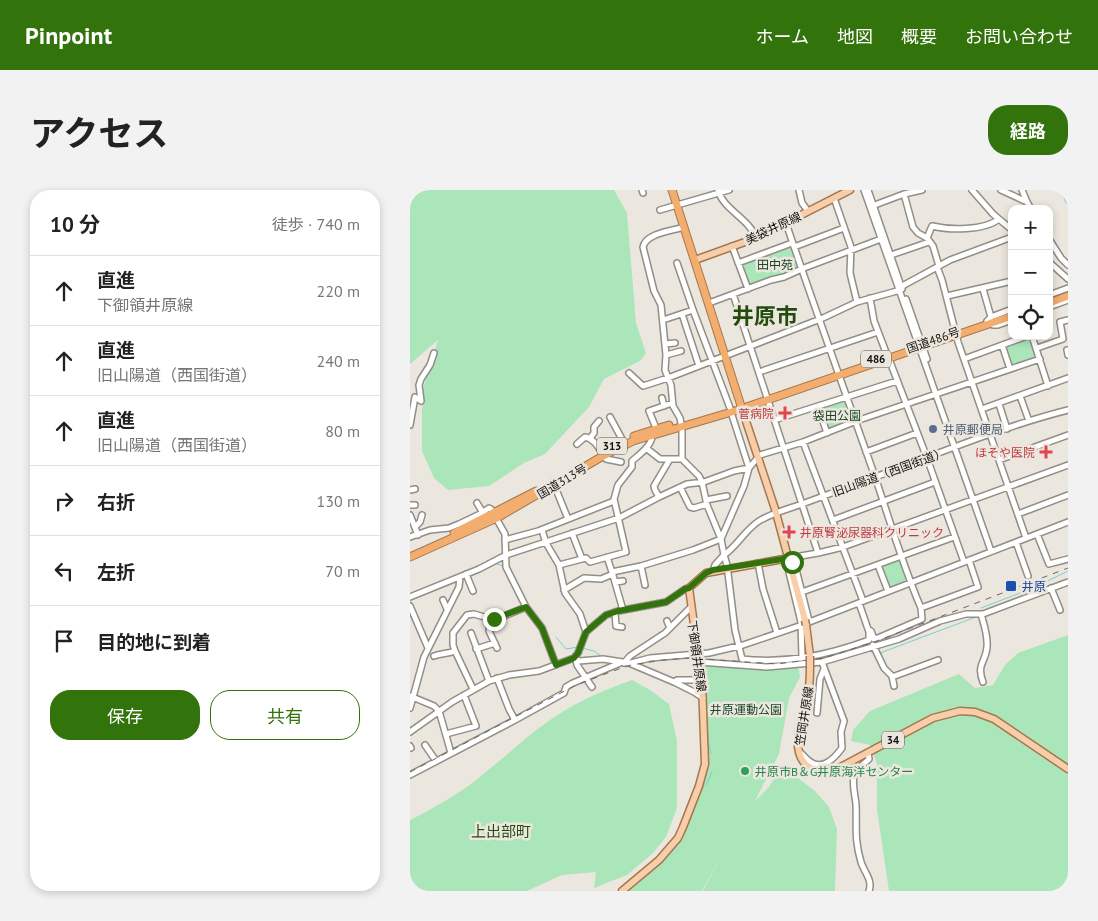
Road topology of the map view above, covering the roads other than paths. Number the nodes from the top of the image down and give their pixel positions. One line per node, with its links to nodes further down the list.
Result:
1 (672, 190): 15 (highway)
2 (729, 190): 10 (street)
3 (799, 190): 18 (street)
4 (850, 190): 12 (main road, 美袋井原線)
5 (866, 190): 16 (street)
6 (922, 190): 11 (street)
7 (972, 190): 19 (street)
8 (1001, 190): 13 (street)
9 (1022, 190): 13 (street)
10 (719, 192): 15 (street); 24 (street)
11 (904, 194): 16 (street); 27 (street)
12 (834, 198): 18 (main road, 美袋井原線); 23 (street)
13 (1027, 202): 14 (street)
14 (1029, 205)
15 (678, 206): 17 (street); 21 (highway)
16 (871, 206): 26 (street); 32 (street)
17 (660, 210)
18 (808, 211): 20 (main road, 美袋井原線)
19 (999, 219): 22 (street); 27 (street)
20 (786, 223): 24 (main road, 美袋井原線); 28 (street)
21 (684, 227): 33 (highway); 61 (street)
22 (1008, 227)
23 (844, 228): 28 (street); 31 (street)
24 (756, 238): 30 (main road, 美袋井原線)
25 (1008, 238): 38 (street)
26 (881, 239): 31 (street); 32 (street)
27 (928, 240): 32 (street); 38 (street)
28 (793, 245): 35 (street); 40 (street)
29 (1053, 245): 37 (street)
30 (732, 246): 33 (main road, 美袋井原線); 35 (street)
31 (852, 250): 40 (street); 55 (street)
32 (889, 256): 44 (street)
33 (695, 260): 56 (highway)
34 (677, 262): 58 (street)
35 (738, 263): 47 (street)
36 (1053, 265): 39 (street)
37 (1068, 265)
38 (938, 266): 44 (street); 50 (street)
39 (1056, 268): 41 (street); 42 (street)
40 (802, 269): 47 (street); 62 (street)
41 (1053, 269)
42 (1068, 279)
43 (1008, 282): 45 (street)
44 (901, 288): 51 (street); 73 (street)
45 (983, 288): 50 (street); 64 (street)
46 (1068, 288): 52 (street)
47 (748, 289): 48 (street)
48 (733, 294): 56 (street); 72 (street)
49 (1068, 294): 53 (highway)
50 (947, 296): 66 (street)
51 (870, 298): 55 (street); 65 (street)
52 (1053, 298)
53 (1053, 299)
54 (1068, 300): 57 (street)
55 (857, 302): 62 (street)
56 (709, 303): 79 (highway)
57 (1053, 306)
58 (693, 310): 59 (street); 83 (street)
59 (682, 314): 61 (street); 84 (street)
60 (1008, 315): 64 (highway, 国道486号 / 486)
61 (663, 320): 70 (street)
62 (819, 320): 72 (street); 74 (street)
63 (1068, 320): 75 (street)
64 (989, 321): 66 (highway, 国道486号 / 486)
65 (878, 332): 74 (street); 80 (street)
66 (956, 334): 73 (highway, 国道486号 / 486); 81 (street)
67 (1016, 340): 71 (street)
68 (1034, 340): 75 (street)
69 (675, 343): 70 (street)
70 (665, 344): 78 (street)
71 (1002, 345): 81 (street); 85 (street)
72 (750, 346): 79 (street); 86 (street)
73 (921, 346): 80 (highway, 国道486号 / 486); 94 (street)
74 (829, 348): 86 (street); 88 (street)
75 (1037, 348): 82 (street)
76 (681, 351): 78 (street)
77 (434, 353): 114 (street)
78 (666, 355): 89 (street)
79 (726, 356): 83 (street); 103 (highway)
80 (888, 357): 88 (highway, 国道486号 / 486); 91 (street)
81 (964, 359): 92 (street)
82 (1040, 359): 85 (street); 93 (street)
83 (712, 361): 84 (street); 105 (street)
84 (699, 366): 89 (street)
85 (1010, 369): 92 (street)
86 (759, 372): 98 (street)
87 (629, 373): 89 (street)
88 (839, 374): 96 (street); 98 (highway, 国道486号 / 486)
89 (668, 378): 99 (street)
90 (1068, 378): 93 (street)
91 (897, 381): 96 (street); 101 (street)
92 (972, 383): 94 (street); 106 (street)
93 (1048, 386): 95 (street)
94 (937, 394): 101 (street); 125 (street)
95 (1020, 396): 100 (street); 112 (street)
96 (847, 397): 104 (street); 111 (street)
97 (662, 398): 102 (street)
98 (767, 398): 103 (highway, 国道486号 / 486); 109 (street)
99 (672, 403): 102 (street); 113 (street)
100 (999, 404): 106 (street); 115 (street)
101 (906, 405): 111 (street); 118 (street)
102 (664, 406): 116 (street)
103 (741, 406): 105 (highway, 国道313号 / 313); 130 (main road, 笠岡井原線)
104 (818, 407): 109 (street); 117 (street)
105 (731, 410): 113 (highway, 国道313号 / 313); 137 (street)
106 (982, 410): 119 (street)
107 (1068, 410): 112 (street, 旧山陽道（西国街道）)
108 (610, 417): 122 (street)
109 (774, 420): 127 (street)
110 (599, 421): 121 (street)
111 (856, 421): 117 (street); 128 (street)
112 (1029, 421): 115 (street, 旧山陽道（西国街道）)
113 (681, 424): 116 (highway, 国道313号 / 313); 133 (street)
114 (410, 425)
115 (1007, 429): 119 (street, 旧山陽道（西国街道）)
116 (654, 431): 122 (highway, 国道313号 / 313); 126 (street); 129 (highway, 国道313号 / 313)
117 (827, 433): 123 (street)
118 (917, 433): 128 (street); 131 (street)
119 (990, 435): 125 (street, 旧山陽道（西国街道）); 134 (street)
120 (1068, 435): 134 (street)
121 (590, 438): 124 (street); 129 (street)
122 (623, 441): 129 (highway, 国道313号 / 313)
123 (803, 442): 127 (street); 146 (street)
124 (577, 444)
125 (956, 447): 131 (street, 旧山陽道（西国街道）); 148 (street)
126 (646, 448): 132 (street); 149 (street)
127 (783, 448): 130 (street); 153 (street)
128 (866, 452): 138 (street)
129 (602, 454): 135 (street); 141 (highway, 国道313号 / 313)
130 (758, 457): 137 (street); 156 (main road, 笠岡井原線)
131 (927, 458): 138 (street, 旧山陽道（西国街道）); 140 (street)
132 (670, 459): 133 (street); 147 (street)
133 (682, 459): 139 (street)
134 (999, 460): 143 (street)
135 (621, 462)
136 (1068, 465): 143 (street)
137 (749, 468): 139 (street); 175 (street)
138 (875, 477): 146 (street, 旧山陽道（西国街道）); 150 (street)
139 (702, 482): 142 (street); 151 (street)
140 (935, 482): 150 (street); 154 (street)
141 (554, 483): 160 (highway, 国道313号 / 313); 162 (street)
142 (680, 487): 147 (street); 151 (street)
143 (1008, 487): 148 (street); 157 (street)
144 (1068, 495): 157 (street)
145 (727, 496): 151 (street)
146 (824, 496): 153 (street, 旧山陽道（西国街道）); 163 (street)
147 (659, 497): 161 (street)
148 (974, 499): 154 (street); 180 (street)
149 (614, 501): 161 (street); 162 (street)
150 (884, 501): 163 (street); 166 (street)
151 (706, 502): 175 (street)
152 (477, 504): 155 (street)
153 (802, 504): 156 (street, 旧山陽道（西国街道）); 182 (street)
154 (945, 510): 166 (street); 172 (street)
155 (483, 512): 160 (street); 170 (street)
156 (776, 513): 183 (street, 旧山陽道（西国街道）); 189 (main road, 笠岡井原線)
157 (1018, 514): 174 (street)
158 (410, 515): 165 (street)
159 (422, 515): 165 (street)
160 (496, 515): 176 (street); 181 (highway, 国道313号 / 313); 186 (highway, 国道313号 / 313)
161 (620, 518): 169 (street); 187 (street)
162 (568, 520): 167 (street)
163 (833, 520): 179 (street)
164 (1067, 522): 168 (street); 171 (street)
165 (415, 527): 170 (street)
166 (893, 529): 179 (street); 185 (street)
167 (542, 530): 176 (street); 178 (street)
168 (1068, 530)
169 (572, 533): 178 (street); 188 (street)
170 (418, 534): 173 (street)
171 (1037, 534): 174 (street); 190 (street)
172 (954, 537): 185 (street); 191 (street)
173 (410, 538)
174 (1026, 538): 177 (street)
175 (721, 539): 183 (street); 195 (street)
176 (505, 540): 184 (street)
177 (1016, 542): 180 (street); 201 (street)
178 (546, 543): 184 (street); 193 (street)
179 (843, 547): 182 (street); 199 (street)
180 (992, 551): 191 (street)
181 (410, 552)
182 (818, 554): 189 (street)
183 (724, 555): 196 (street); 197 (street, 旧山陽道（西国街道）)
184 (505, 556): 200 (street); 217 (street)
185 (902, 556): 194 (street); 203 (street)
186 (410, 557)
187 (607, 557): 188 (street); 198 (street)
188 (582, 558): 193 (street)
189 (789, 558): 192 (main road); 212 (street); 227 (main road, 笠岡井原線)
190 (1068, 559)
191 (966, 561): 203 (street); 219 (street)
192 (758, 563): 196 (main road); 233 (street)
193 (559, 565): 209 (street)
194 (878, 565): 199 (street); 211 (street)
195 (641, 566): 198 (street); 205 (street)
196 (728, 568): 197 (main road); 235 (street)
197 (713, 570): 207 (main road)
198 (613, 573): 204 (street); 209 (street)
199 (853, 574): 212 (street); 215 (street)
200 (463, 576): 210 (street); 213 (street); 220 (street)
201 (1028, 576)
202 (623, 581): 204 (street)
203 (912, 581): 211 (street); 219 (street)
204 (615, 582): 221 (street)
205 (645, 584)
206 (1067, 584): 208 (street)
207 (689, 588): 218 (main road, 下御領井原線); 221 (street)
208 (1052, 588): 222 (street); 224 (street)
209 (564, 590): 231 (street)
210 (473, 591)
211 (888, 591): 215 (street)
212 (802, 592): 227 (street)
213 (410, 597)
214 (443, 600): 220 (street)
215 (861, 602): 227 (street); 230 (street)
216 (410, 606): 237 (street)
217 (526, 607): 225 (street); 250 (street)
218 (690, 607): 229 (street); 241 (main road, 下御領井原線)
219 (922, 608): 230 (street)
220 (447, 609): 237 (street)
221 (623, 610): 223 (street)
222 (1060, 610)
223 (614, 612): 228 (street); 231 (street)
224 (981, 614): 236 (street); 258 (street)
225 (491, 619): 234 (street); 240 (street)
226 (667, 621): 229 (street)
227 (806, 623): 233 (street); 243 (street); 272 (main road, 笠岡井原線, bridge)
228 (622, 626)
229 (670, 628): 246 (street)
230 (869, 630): 236 (street); 243 (street)
231 (586, 632): 244 (street)
232 (471, 633): 239 (street)
233 (777, 633): 235 (street)
234 (495, 642): 238 (street); 239 (street)
235 (740, 646): 241 (street); 249 (street)
236 (874, 646): 248 (street); 253 (street)
237 (428, 648): 263 (street)
238 (498, 648)
239 (476, 649): 256 (street)
240 (455, 651): 242 (street); 261 (street)
241 (698, 654): 246 (street); 247 (main road, 下御領井原線)
242 (434, 656)
243 (802, 658): 249 (street)
244 (575, 659): 246 (street); 250 (street); 252 (street)
245 (938, 660): 253 (street)
246 (625, 662): 252 (street); 257 (street)
247 (699, 662): 249 (street); 255 (main road, 下御領井原線)
248 (822, 662): 249 (street); 251 (street)
249 (772, 664)
250 (556, 665): 254 (street)
251 (824, 668): 267 (street); 272 (street)
252 (585, 677): 260 (street); 268 (street)
253 (892, 677): 259 (street)
254 (497, 678): 256 (street); 268 (street)
255 (702, 680): 257 (street); 264 (main road, 下御領井原線)
256 (489, 681): 261 (street)
257 (675, 681): 264 (street)
258 (983, 682)
259 (894, 686)
260 (592, 687)
261 (473, 690): 262 (street)
262 (464, 695): 266 (street); 270 (street)
263 (411, 697): 265 (street); 266 (street)
264 (703, 698): 278 (main road, 下御領井原線)
265 (410, 708)
266 (439, 710): 269 (street); 270 (street)
267 (817, 713)
268 (515, 720): 274 (street)
269 (410, 732)
270 (446, 734): 274 (street)
271 (425, 745): 275 (street)
272 (798, 752): 273 (main road, 笠岡井原線 / 34)
273 (868, 752): 276 (main road, 笠岡井原線 / 34); 279 (street)
274 (451, 753): 275 (street)
275 (436, 761): 277 (street)
276 (1068, 769)
277 (410, 775)
278 (622, 891)
279 (869, 891)

